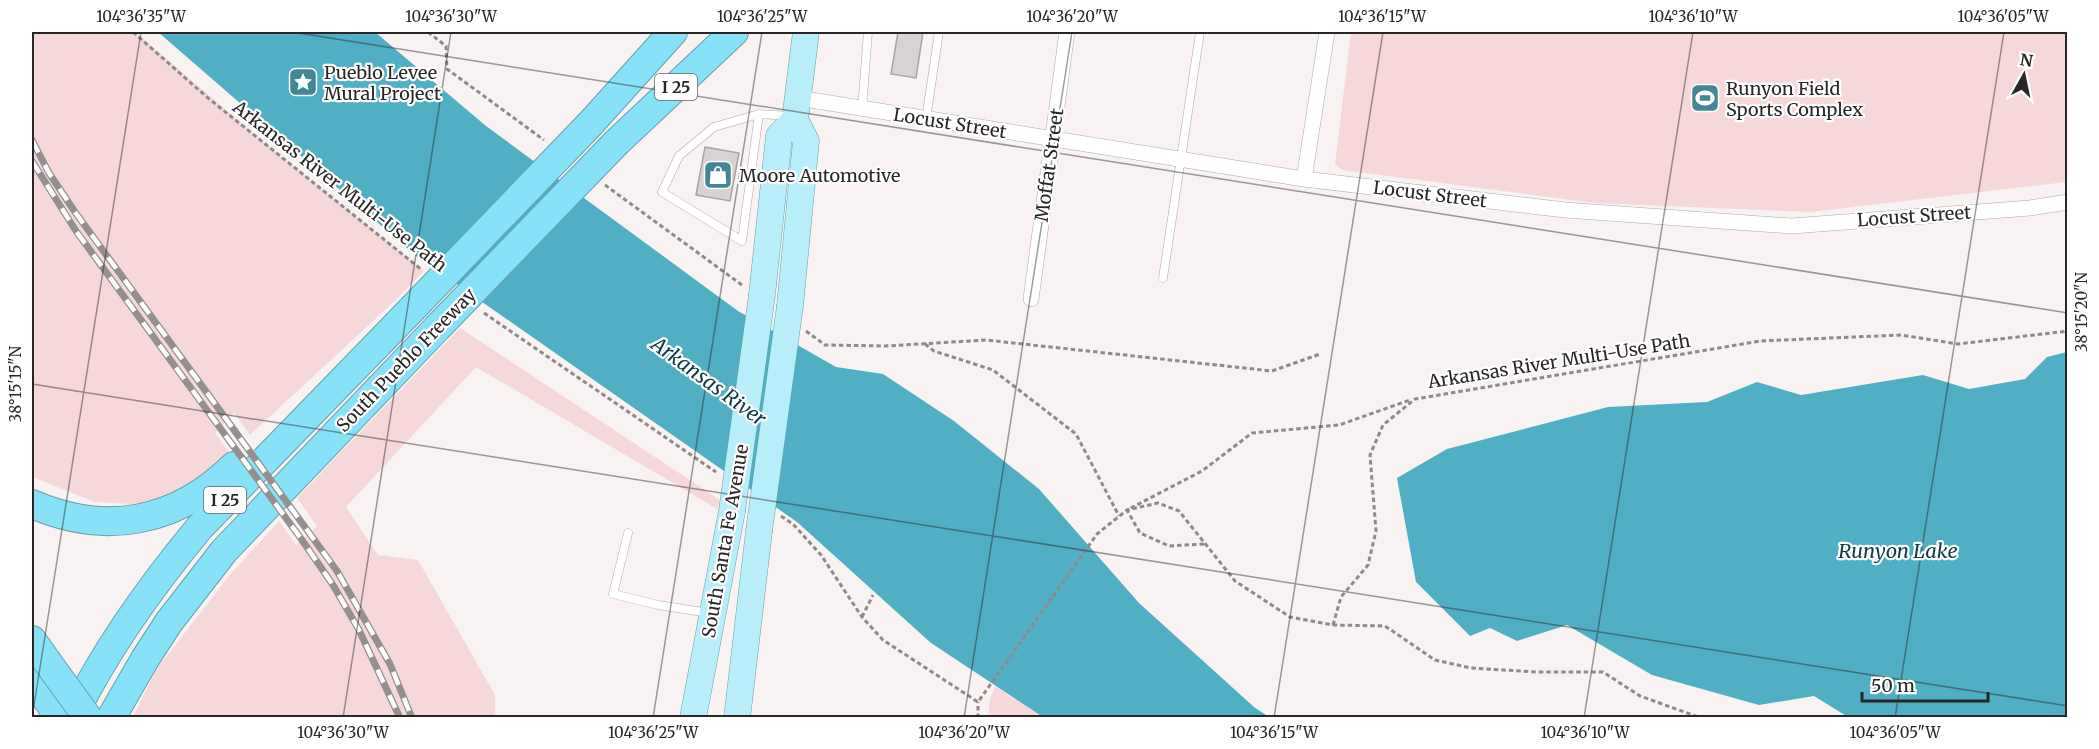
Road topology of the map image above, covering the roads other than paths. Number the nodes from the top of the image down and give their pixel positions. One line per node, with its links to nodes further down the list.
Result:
1 (673, 32): 19 (highway, South Pueblo Freeway / I 25, bridge)
2 (734, 32): 27 (highway, South Pueblo Freeway / I 25, bridge)
3 (806, 32): 10 (main road, South Santa Fe Avenue)
4 (868, 32): 9 (lane)
5 (939, 32): 12 (lane)
6 (1067, 32): 13 (street, Moffat Street)
7 (1200, 32): 14 (lane)
8 (1327, 32): 15 (street)
9 (862, 109): 10 (street, Locust Street); 12 (street, Locust Street)
10 (796, 112): 11 (lane); 22 (main road, South Santa Fe Avenue, bridge); 29 (main road, South Santa Fe Avenue, bridge)
11 (759, 114): 11 (lane)
12 (926, 119): 13 (street, Locust Street)
13 (1052, 139): 14 (street, Locust Street); 18 (street, Moffat Street)
14 (1181, 159): 15 (street, Locust Street); 17 (lane)
15 (1304, 179): 16 (street, Locust Street)
16 (2067, 202)
17 (1163, 278)
18 (1031, 299)
19 (361, 361): 20 (highway); 25 (highway, South Pueblo Freeway / I 25)
20 (32, 504)
21 (628, 533): 22 (lane)
22 (713, 614): 28 (main road, South Santa Fe Avenue)
23 (36, 665): 24 (highway); 26 (highway, bridge)
24 (60, 717)
25 (72, 717)
26 (88, 717)
27 (111, 717)
28 (693, 717)
29 (737, 717)

